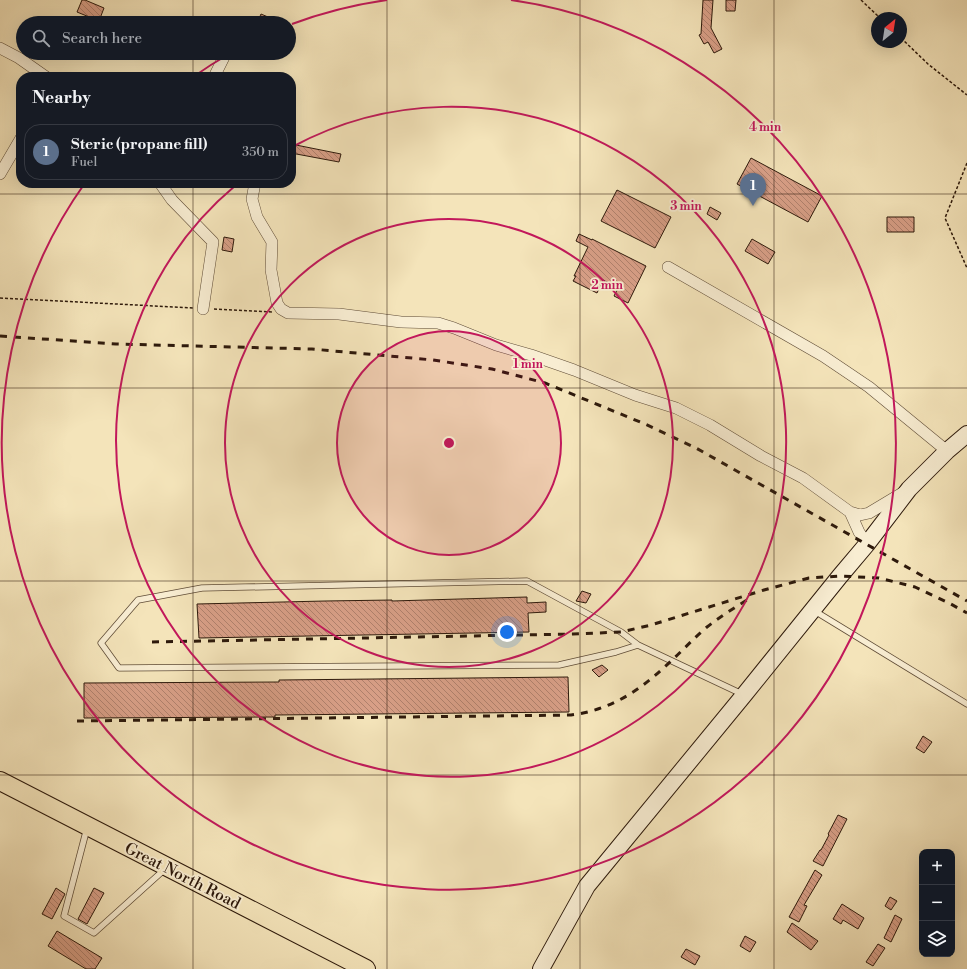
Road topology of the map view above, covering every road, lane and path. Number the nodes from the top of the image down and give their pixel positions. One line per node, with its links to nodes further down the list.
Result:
1 (861, 0): 2 (path)
2 (874, 12)
3 (907, 44): 10 (path)
4 (0, 48): 5 (street)
5 (16, 56)
6 (22, 60): 8 (street)
7 (222, 60): 9 (street)
8 (39, 72)
9 (216, 72)
10 (967, 94)
11 (16, 147): 13 (street)
12 (967, 162): 17 (path)
13 (0, 174)
14 (164, 188): 19 (street)
15 (254, 188): 20 (street)
16 (668, 267): 22 (street)
17 (967, 268)
18 (0, 298): 19 (path)
19 (203, 309): 20 (path)
20 (288, 313): 24 (street)
21 (967, 434): 22 (main road)
22 (947, 451): 23 (main road)
23 (909, 489): 24 (street); 25 (main road)
24 (850, 512): 25 (street)
25 (867, 544): 26 (main road)
26 (813, 610): 28 (main road); 29 (lane)
27 (638, 645): 27 (lane); 28 (lane)
28 (744, 696): 34 (main road)
29 (967, 704)
30 (0, 781): 31 (highway, Great North Road)
31 (88, 826): 32 (highway, Great North Road); 32 (lane)
32 (167, 867): 33 (highway, Great North Road)
33 (366, 969)
34 (541, 969)

